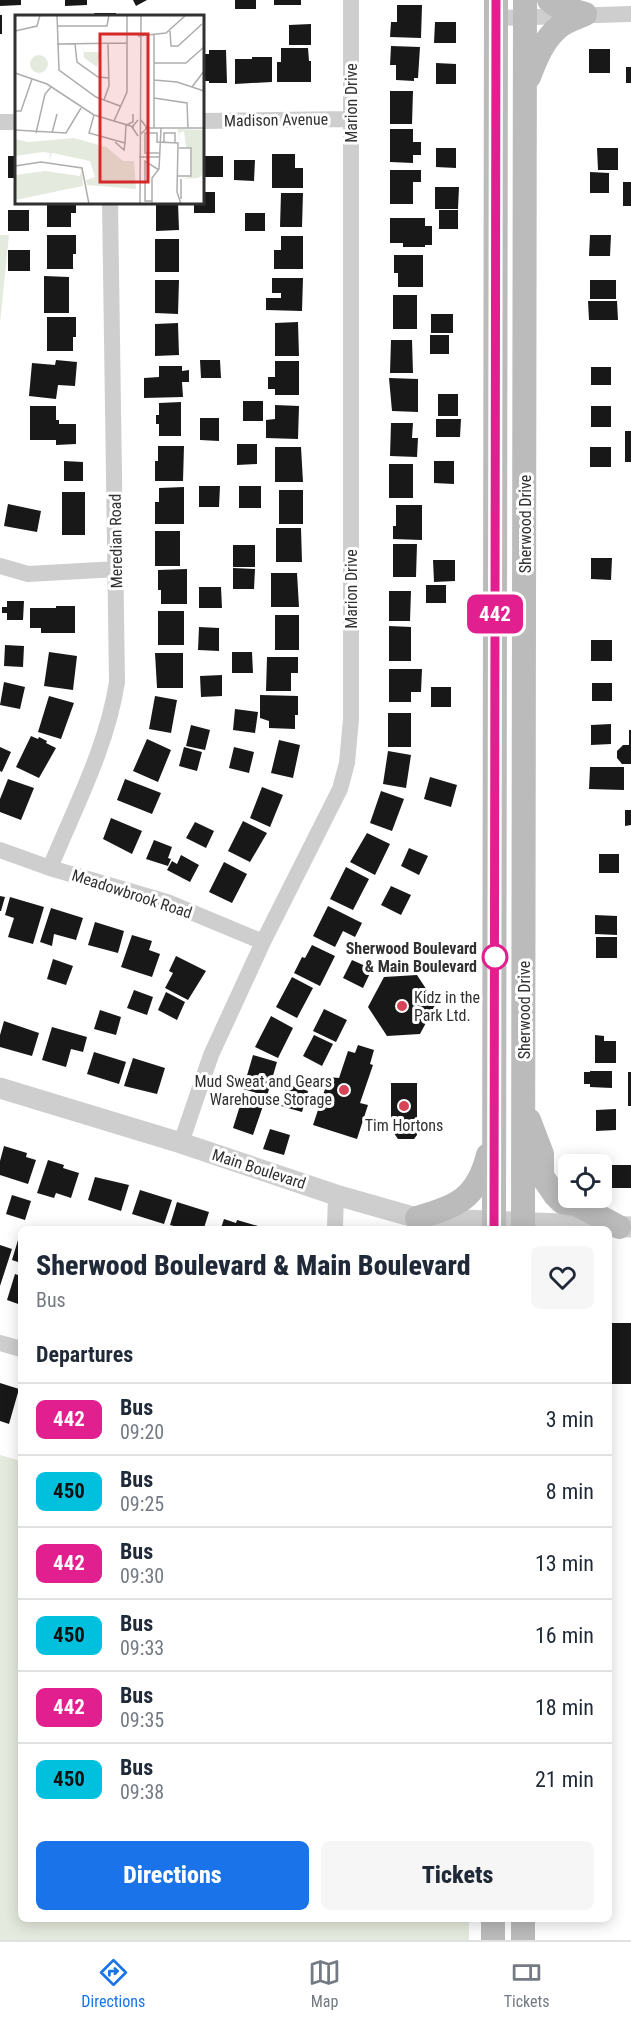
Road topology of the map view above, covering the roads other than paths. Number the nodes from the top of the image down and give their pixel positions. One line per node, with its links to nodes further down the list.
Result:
1 (351, 0): 8 (street, Marion Drive)
2 (549, 0): 5 (main road)
3 (496, 9): 4 (street); 18 (main road, Sherwood Drive)
4 (525, 9): 5 (street); 7 (main road, Sherwood Drive)
5 (585, 14): 6 (street); 7 (main road)
6 (631, 14)
7 (525, 85): 17 (main road, Sherwood Drive)
8 (350, 119): 9 (street, Madison Avenue); 15 (street, Marion Drive)
9 (204, 121)
10 (110, 204): 12 (street, Meredian Road)
11 (0, 566): 12 (street)
12 (117, 569): 14 (street, Meredian Road)
13 (0, 850): 14 (street, Meadowbrook Road)
14 (50, 868): 15 (street, Meadowbrook Road)
15 (263, 942): 19 (street, Marion Drive)
16 (0, 1088): 19 (street, Main Boulevard)
17 (524, 1106): 24 (main road, Sherwood Drive); 25 (main road)
18 (494, 1130): 21 (main road); 22 (main road, Sherwood Drive)
19 (181, 1143): 20 (street, Main Boulevard)
20 (336, 1195): 21 (street, Main Boulevard); 23 (street)
21 (425, 1223): 22 (street, Main Boulevard)
22 (494, 1225): 24 (street, Main Boulevard)
23 (335, 1226)
24 (523, 1226)
25 (620, 1228)
26 (0, 1343): 27 (street)
27 (18, 1349)
28 (493, 1922): 30 (main road)
29 (523, 1922): 31 (main road)
30 (493, 1940)
31 (523, 1940)

